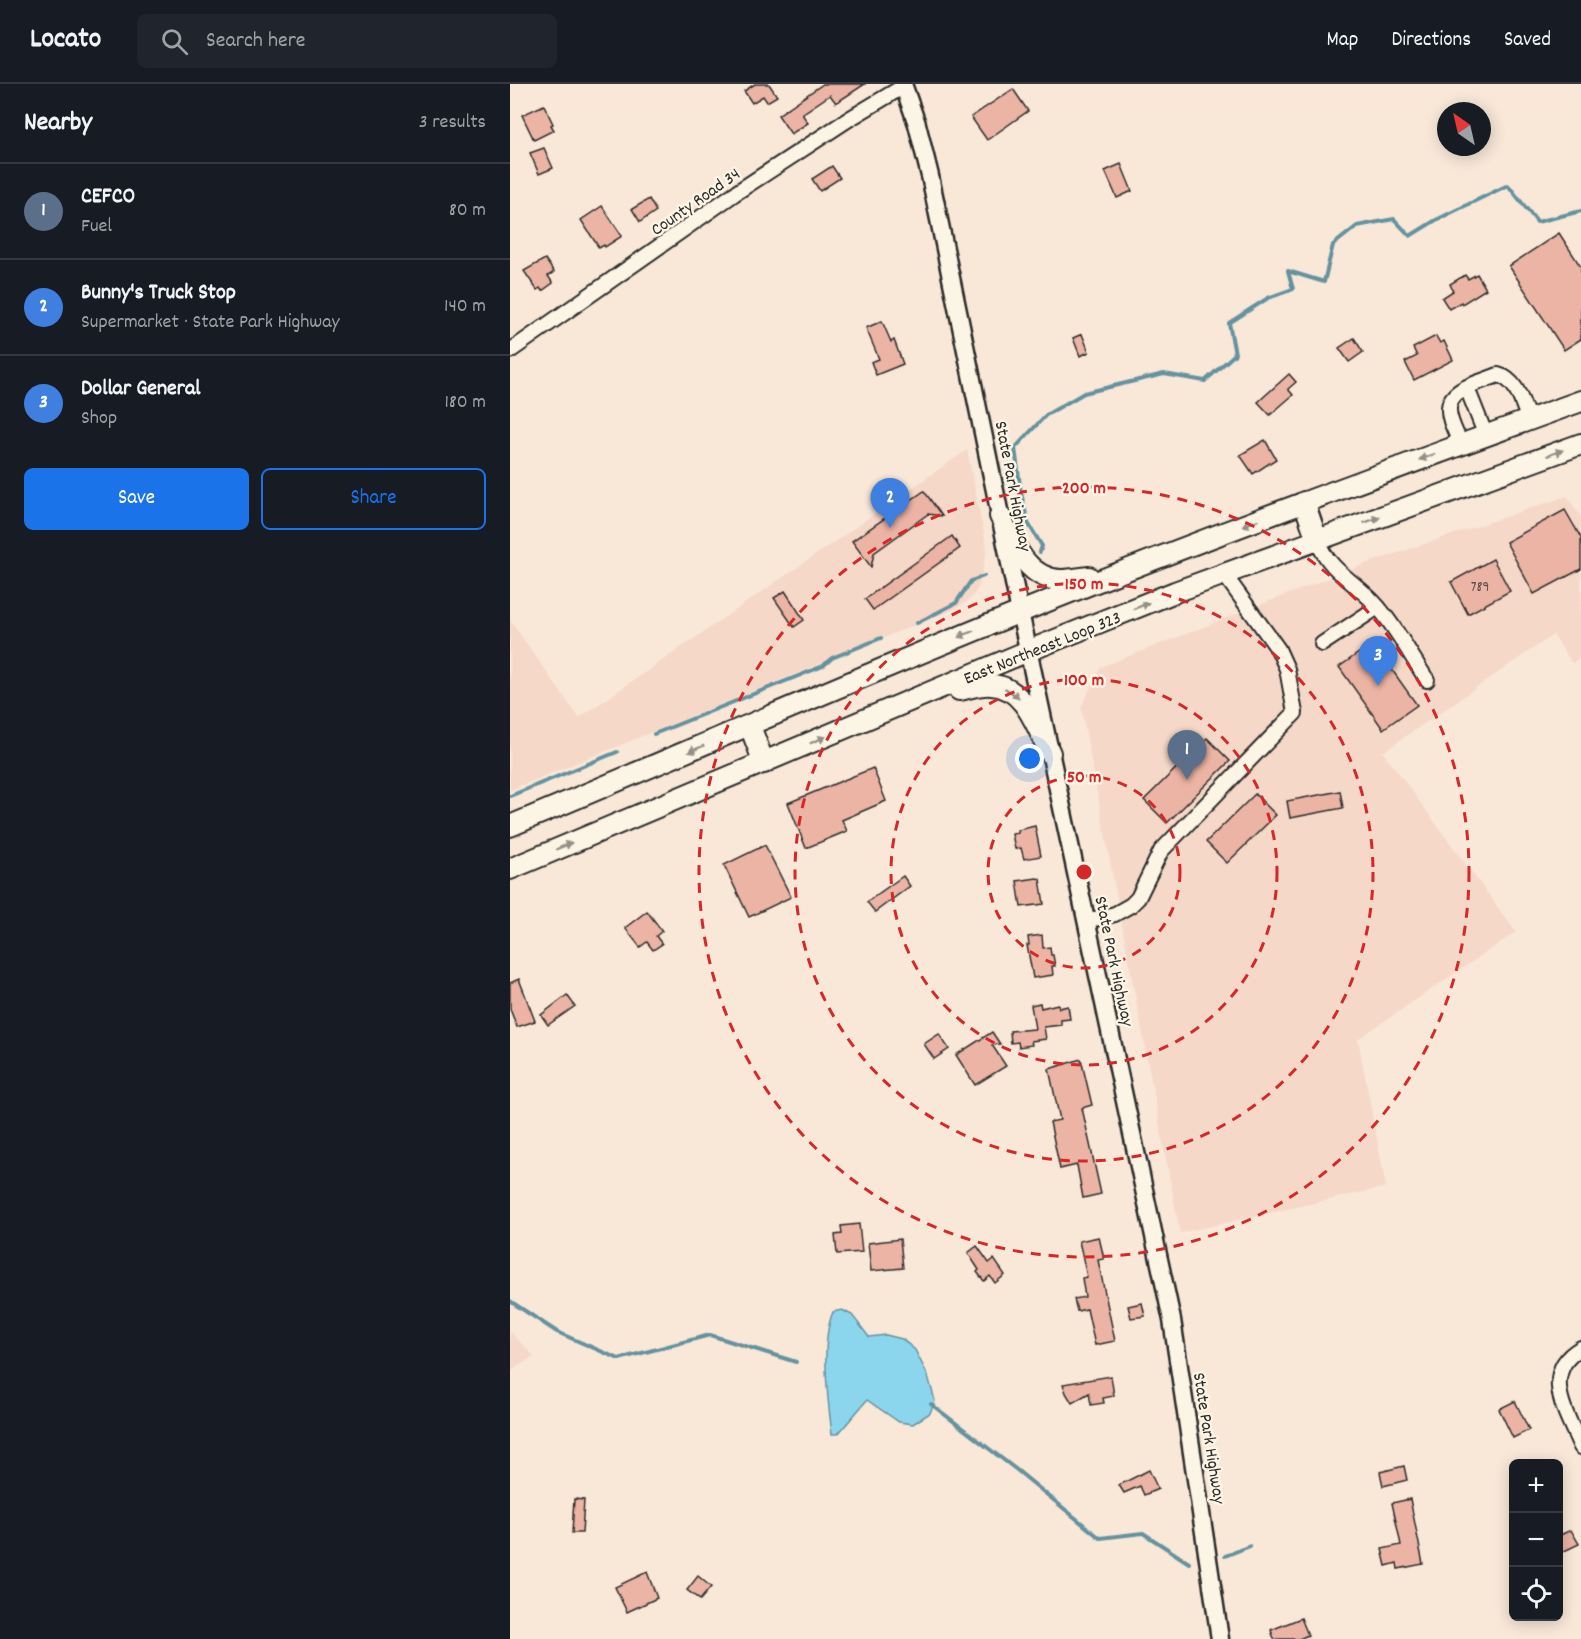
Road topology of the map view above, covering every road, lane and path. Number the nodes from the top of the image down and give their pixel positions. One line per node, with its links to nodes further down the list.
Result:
1 (903, 85): 2 (street, County Road 34); 10 (main road, State Park Highway)
2 (510, 351)
3 (1467, 388): 5 (street); 6 (street); 8 (street)
4 (1581, 401): 5 (highway)
5 (1529, 420): 6 (highway)
6 (1486, 436): 8 (highway)
7 (1581, 444): 11 (highway, East Northeast Loop 323, one-way to 7)
8 (1461, 445): 9 (highway, one-way to 9)
9 (1304, 502): 11 (highway); 13 (highway, one-way to 13)
10 (1000, 516): 13 (highway); 15 (main road, State Park Highway)
11 (1317, 540): 12 (highway, East Northeast Loop 323); 14 (street)
12 (1224, 574): 17 (highway, East Northeast Loop 323, one-way to 12); 25 (street)
13 (1113, 575): 15 (highway)
14 (1378, 607): 16 (street); 18 (street)
15 (1020, 612): 17 (main road, State Park Highway); 20 (highway, one-way to 20)
16 (1322, 644)
17 (1028, 651): 19 (highway, East Northeast Loop 323); 21 (main road, State Park Highway)
18 (1427, 680)
19 (915, 699): 21 (highway, one-way to 21); 22 (highway, East Northeast Loop 323, one-way to 19)
20 (750, 726): 22 (highway); 23 (highway, one-way to 23)
21 (1050, 753): 25 (main road, State Park Highway)
22 (764, 763): 24 (highway, East Northeast Loop 323, one-way to 22)
23 (510, 826)
24 (510, 869)
25 (1086, 921): 28 (main road, State Park Highway)
26 (1581, 1348): 27 (street)
27 (1581, 1447)
28 (1220, 1639)

